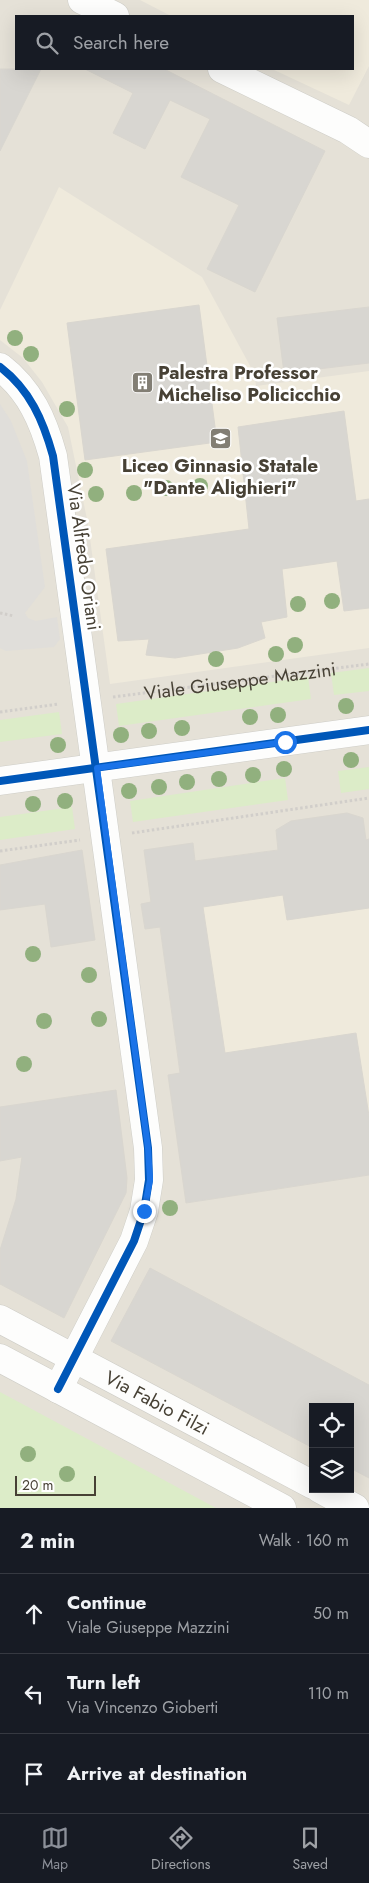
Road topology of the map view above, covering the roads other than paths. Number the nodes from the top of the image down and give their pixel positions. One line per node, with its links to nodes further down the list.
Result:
1 (82, 0): 2 (street)
2 (113, 15)
3 (224, 70): 4 (street)
4 (369, 144)
5 (0, 367): 7 (street, Via Alfredo Oriani)
6 (369, 730): 7 (street)
7 (97, 768): 8 (street); 11 (street, Via Alfredo Oriani)
8 (0, 781)
9 (0, 1319): 11 (street, Via Fabio Filzi)
10 (0, 1358): 12 (street, Via Fabio Filzi)
11 (74, 1358): 12 (street, Via Alfredo Oriani); 13 (street, Via Fabio Filzi)
12 (58, 1389): 15 (street, Via Fabio Filzi)
13 (309, 1483)
14 (327, 1493): 16 (street)
15 (282, 1508)
16 (355, 1508)

